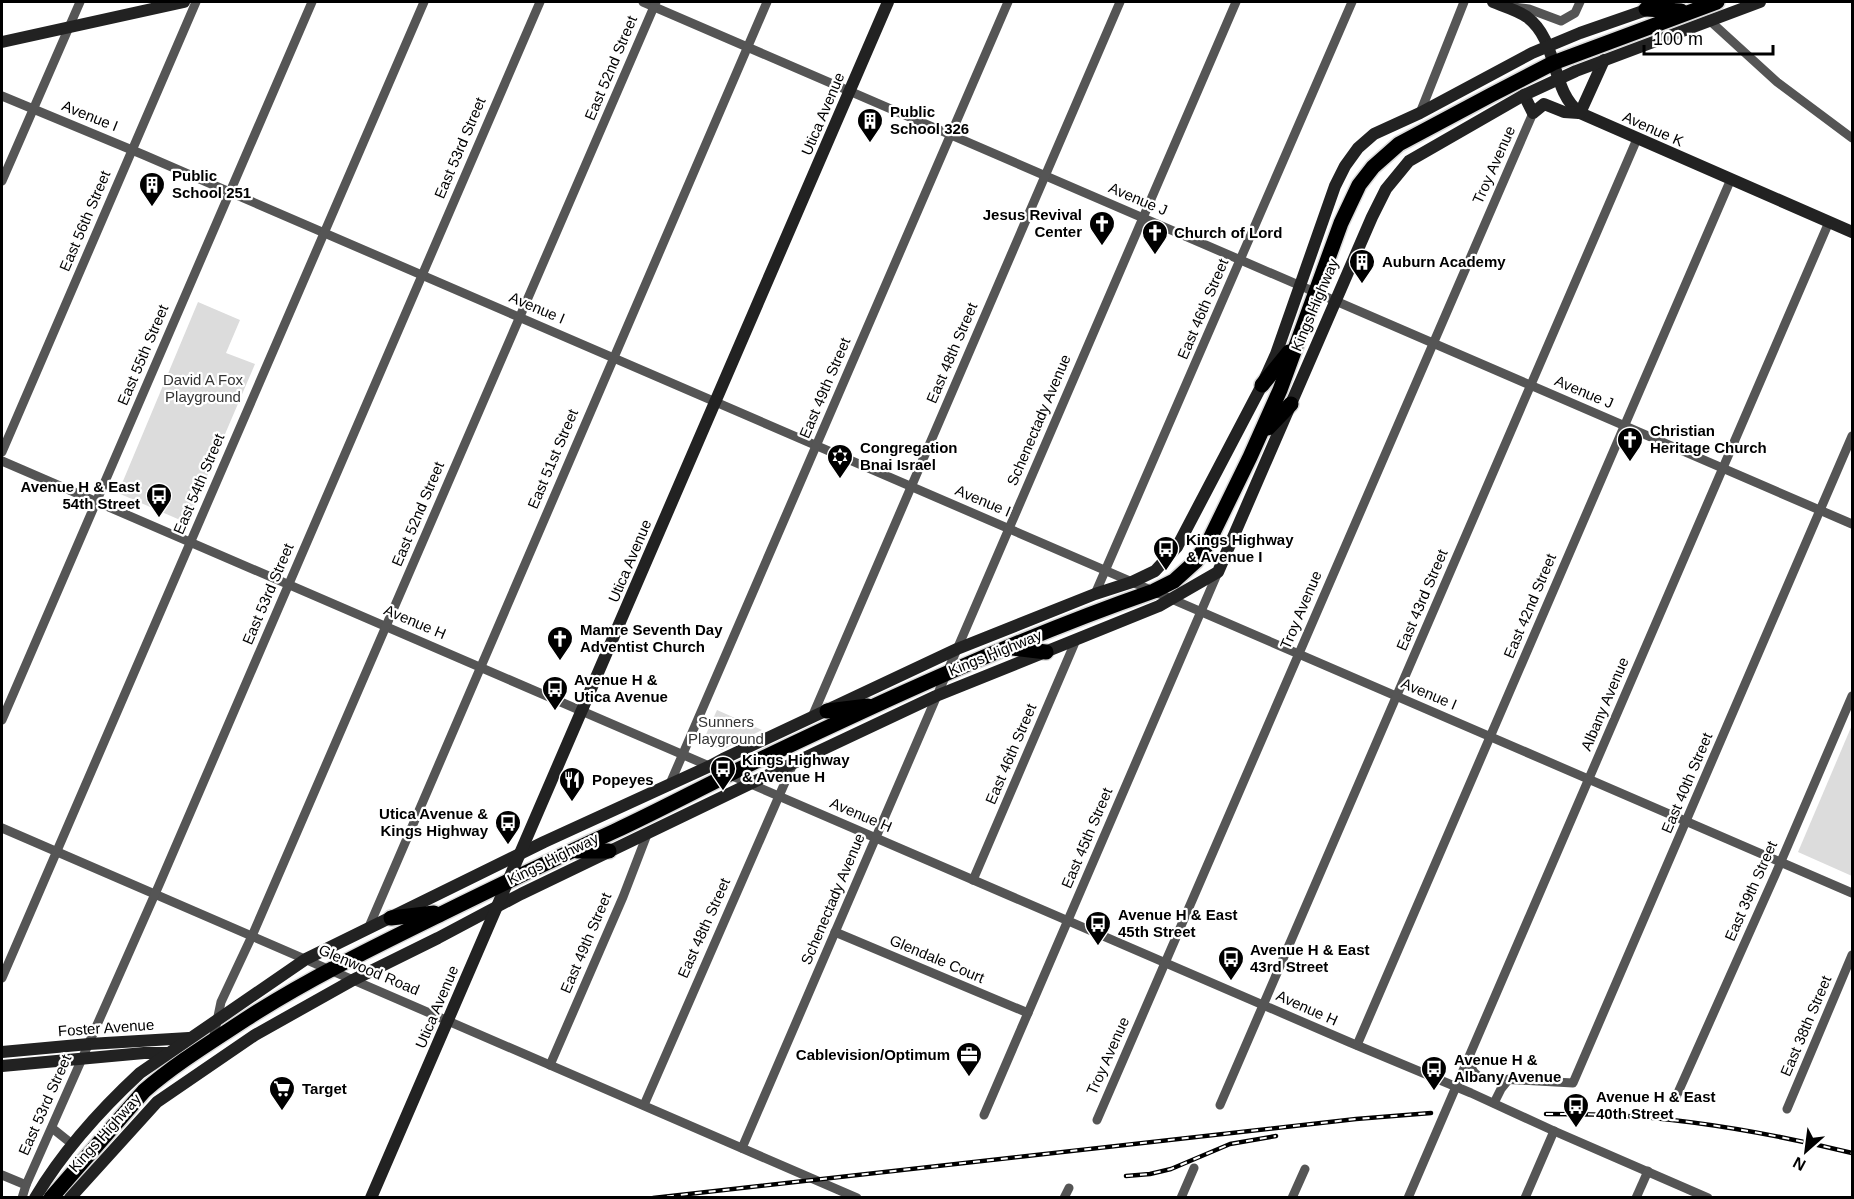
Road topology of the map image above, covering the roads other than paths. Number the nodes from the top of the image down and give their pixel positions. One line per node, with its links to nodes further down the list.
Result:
1 (80, 2): 24 (street)
2 (184, 2): 24 (street)
3 (196, 2): 41 (street, East 56th Street)
4 (312, 2): 45 (street, East 55th Street)
5 (424, 2): 49 (street, East 54th Street)
6 (540, 2): 51 (street, East 53rd Street)
7 (643, 2): 19 (street, Avenue J)
8 (767, 2): 26 (street, East 51st Street)
9 (888, 2): 31 (street, Utica Avenue)
10 (1008, 2): 38 (street, East 49th Street)
11 (1120, 2): 42 (street, East 48th Street)
12 (1236, 2): 46 (street, Schenectady Avenue)
13 (1352, 2): 50 (street, East 46th Street)
14 (1464, 2): 35 (street)
15 (1580, 2): 20 (street)
16 (1669, 2): 21 (street, Kings Highway)
17 (1717, 2): 22 (main road, Kings Highway)
18 (1760, 2): 23 (street, Kings Highway)
19 (655, 4): 26 (street, Avenue J); 55 (street, East 52nd Street)
20 (1497, 4): 27 (street, Avenue K)
21 (1646, 9): 22 (main road); 27 (street, Kings Highway)
22 (1688, 12): 29 (main road, Kings Highway)
23 (1709, 20): 28 (street, Kings Highway); 39 (street)
24 (68, 28): 25 (street); 34 (street)
25 (2, 42)
26 (748, 46): 31 (street, Avenue J); 58 (street, East 51st Street)
27 (1548, 46): 29 (street, Avenue K); 35 (street, Kings Highway)
28 (1604, 60): 30 (street, Kings Highway); 37 (street)
29 (1553, 63): 30 (street, Avenue K); 53 (main road, Kings Highway)
30 (1558, 79): 32 (street, Kings Highway); 37 (street, Avenue K)
31 (849, 91): 38 (street, Avenue J); 61 (street, Utica Avenue)
32 (1524, 95): 36 (street); 54 (street, Kings Highway)
33 (2, 96): 34 (street, Avenue I)
34 (33, 109): 41 (street, Avenue I); 44 (street)
35 (1420, 113): 52 (street, Kings Highway)
36 (1533, 113): 37 (street); 57 (street, Troy Avenue)
37 (1580, 113): 40 (street, Avenue K)
38 (951, 135): 42 (street, Avenue J); 66 (street, East 49th Street)
39 (1852, 138)
40 (1637, 139): 43 (street, Avenue K); 60 (street, East 43rd Street)
41 (132, 150): 45 (street, Avenue I); 67 (street, East 56th Street)
42 (1045, 175): 46 (street, Avenue J); 70 (street, East 48th Street)
43 (1731, 179): 47 (street, Avenue K); 63 (street, East 42nd Street)
44 (2, 181)
45 (230, 192): 49 (street, Avenue I); 71 (street, East 55th Street)
46 (1143, 217): 50 (street, Avenue J); 74 (street, Schenectady Avenue)
47 (1829, 222): 48 (street, Avenue K); 69 (street, Albany Avenue)
48 (1852, 232)
49 (324, 233): 51 (street, Avenue I); 75 (street, East 54th Street)
50 (1241, 260): 52 (street, Avenue J); 76 (street, East 46th Street)
51 (422, 275): 55 (street, Avenue I); 79 (street, East 53rd Street)
52 (1300, 285): 53 (street, Avenue J); 59 (street, Kings Highway)
53 (1316, 292): 54 (street, Avenue J); 56 (main road, Kings Highway)
54 (1336, 301): 57 (street, Avenue J); 62 (street, Kings Highway)
55 (519, 317): 58 (street, Avenue I); 84 (street, East 52nd Street)
56 (1297, 343): 59 (main road); 65 (main road, Kings Highway)
57 (1433, 343): 60 (street, Avenue J); 89 (street, Troy Avenue)
58 (614, 358): 61 (street, Avenue I); 90 (street, East 51st Street)
59 (1262, 385): 78 (street, Kings Highway)
60 (1531, 385): 63 (street, Avenue J); 93 (street, East 43rd Street)
61 (715, 402): 66 (street, Avenue I); 96 (street, Utica Avenue)
62 (1291, 404): 65 (main road); 77 (street, Kings Highway)
63 (1625, 425): 69 (street, Avenue J); 100 (street, East 42nd Street)
64 (1852, 436): 72 (street, East 40th Street)
65 (1260, 437): 80 (main road, Kings Highway)
66 (817, 446): 70 (street, Avenue I); 101 (street, East 49th Street)
67 (2, 452)
68 (2, 461): 71 (street, Avenue H)
69 (1723, 468): 72 (street, Avenue J); 105 (street, Albany Avenue)
70 (911, 486): 74 (street, Avenue I); 98 (street, East 48th Street)
71 (96, 501): 75 (street, Avenue H); 99 (street, East 55th Street)
72 (1821, 510): 73 (street, Avenue J); 109 (street, East 40th Street)
73 (1852, 524)
74 (1009, 529): 76 (street, Avenue I); 87 (street, Schenectady Avenue)
75 (190, 542): 79 (street, Avenue H); 115 (street, East 54th Street)
76 (1106, 570): 78 (street, Avenue I); 81 (street, East 46th Street)
77 (1218, 572): 82 (street, Kings Highway); 83 (street, East 45th Street)
78 (1132, 582): 80 (street, Avenue I); 81 (street, Kings Highway)
79 (288, 584): 84 (street, Avenue H); 121 (street, East 53rd Street)
80 (1154, 591): 82 (street, Avenue I); 86 (main road, Kings Highway)
81 (1095, 594): 87 (street, Kings Highway)
82 (1173, 599): 83 (street, Avenue I); 85 (street, Kings Highway)
83 (1201, 612): 89 (street, Avenue I); 125 (street, East 45th Street)
84 (386, 626): 90 (street, Avenue H); 128 (street, East 52nd Street)
85 (1076, 640): 88 (street, Kings Highway); 118 (street, East 46th Street)
86 (1009, 648): 88 (main road); 91 (main road, Kings Highway)
87 (957, 649): 91 (street, Schenectady Avenue); 97 (street, Kings Highway)
88 (1046, 652): 92 (street, Kings Highway)
89 (1298, 654): 93 (street, Avenue I); 131 (street, Troy Avenue)
90 (480, 667): 96 (street, Avenue H); 126 (street, East 51st Street)
91 (945, 676): 92 (street, Schenectady Avenue); 95 (main road, Kings Highway)
92 (936, 696): 102 (street, Kings Highway); 112 (street, Schenectady Avenue)
93 (1396, 696): 100 (street, Avenue I); 135 (street, East 43rd Street)
94 (1852, 696): 117 (street, East 39th Street)
95 (880, 704): 97 (main road); 104 (main road, Kings Highway)
96 (582, 711): 101 (street, Avenue H); 116 (street, Utica Avenue)
97 (827, 711): 98 (street, Kings Highway)
98 (812, 717): 103 (street, Kings Highway)
99 (2, 720)
100 (1490, 737): 105 (street, Avenue I); 142 (street, East 42nd Street)
101 (682, 754): 103 (street, Avenue H); 107 (street, East 49th Street)
102 (793, 764): 106 (street, Kings Highway); 108 (street, East 48th Street)
103 (710, 766): 104 (street, Avenue H); 107 (street, Kings Highway)
104 (730, 775): 106 (street, Avenue H); 113 (main road, Kings Highway)
105 (1588, 779): 109 (street, Avenue I); 145 (street, Albany Avenue)
106 (751, 784): 108 (street, Avenue H); 111 (street, Kings Highway)
107 (669, 786): 116 (street, Kings Highway)
108 (778, 795): 112 (street, Avenue H); 154 (street, East 48th Street)
109 (1686, 821): 117 (street, Avenue I); 150 (street, East 40th Street)
110 (2, 828): 115 (street, Glenwood Road)
111 (648, 832): 114 (street, Kings Highway); 148 (street, East 49th Street)
112 (875, 837): 118 (street, Avenue H); 127 (street, Schenectady Avenue)
113 (571, 851): 114 (main road); 119 (main road, Kings Highway)
114 (609, 851): 122 (street, Kings Highway)
115 (57, 852): 121 (street, Glenwood Road); 133 (street, East 54th Street)
116 (520, 855): 119 (street, Utica Avenue); 124 (street, Kings Highway)
117 (1781, 862): 120 (street, Avenue I); 152 (street, East 39th Street)
118 (973, 880): 125 (street, Avenue H)
119 (508, 881): 122 (street, Utica Avenue); 123 (main road, Kings Highway)
120 (1852, 893)
121 (154, 894): 128 (street, Glenwood Road); 141 (street, East 53rd Street)
122 (498, 906): 134 (street, Kings Highway); 138 (street, Utica Avenue)
123 (446, 912): 124 (main road); 132 (main road, Kings Highway)
124 (391, 918): 126 (street, Kings Highway)
125 (1067, 920): 131 (street, Avenue H); 136 (street, East 45th Street)
126 (368, 929): 130 (street, Kings Highway)
127 (835, 932): 136 (street, Glendale Court); 162 (street, Schenectady Avenue)
128 (252, 936): 130 (street, Glenwood Road); 137 (street, East 52nd Street)
129 (1852, 955): 156 (street, East 38th Street)
130 (306, 959): 132 (street, Glenwood Road); 137 (street, Kings Highway)
131 (1165, 963): 135 (street, Avenue H); 158 (street, Troy Avenue)
132 (329, 969): 134 (street, Glenwood Road); 140 (main road, Kings Highway)
133 (2, 978)
134 (353, 980): 138 (street, Glenwood Road); 173 (street, Kings Highway)
135 (1263, 1005): 142 (street, Avenue H); 155 (street, East 43rd Street)
136 (1028, 1013): 157 (street, East 45th Street)
137 (216, 1020): 139 (street, Kings Highway); 140 (street, East 52nd Street)
138 (448, 1021): 148 (street, Glenwood Road); 174 (street, Utica Avenue)
139 (189, 1038): 140 (street, Foster Avenue); 141 (street, Foster Avenue); 144 (street, Kings Highway)
140 (213, 1040): 146 (main road, Kings Highway)
141 (89, 1044): 143 (street, Foster Avenue); 147 (street, East 53rd Street)
142 (1357, 1045): 151 (street, Avenue H)
143 (2, 1052)
144 (168, 1053): 146 (street, Foster Avenue); 147 (street, Foster Avenue); 161 (street, Kings Highway)
145 (1469, 1054): 150 (street, East 40th Street); 151 (street, Albany Avenue)
146 (188, 1056): 172 (main road, Kings Highway)
147 (82, 1060): 149 (street, Foster Avenue); 159 (street, East 53rd Street)
148 (550, 1065): 154 (street, Glenwood Road)
149 (2, 1066)
150 (1509, 1079): 153 (street)
151 (1455, 1087): 153 (street, Avenue H); 179 (street, Albany Avenue)
152 (1676, 1097)
153 (1494, 1103): 160 (street, Avenue H)
154 (644, 1105): 162 (street, Glenwood Road)
155 (1220, 1105)
156 (1787, 1109)
157 (984, 1115)
158 (1097, 1120)
159 (52, 1128): 161 (street); 167 (street, East 53rd Street)
160 (1554, 1131): 165 (street, Avenue H); 180 (street)
161 (72, 1144): 171 (street, Kings Highway)
162 (742, 1148): 169 (street, Glenwood Road)
163 (1194, 1168): 177 (street)
164 (1305, 1168): 178 (street)
165 (1648, 1171): 181 (street); 182 (street, Avenue H)
166 (2, 1174): 167 (street)
167 (26, 1185): 170 (street, East 53rd Street)
168 (1069, 1188): 176 (street)
169 (839, 1194): 175 (street, Glenwood Road)
170 (22, 1197)
171 (34, 1197)
172 (51, 1197)
173 (70, 1197)
174 (372, 1197)
175 (857, 1197)
176 (1064, 1197)
177 (1181, 1197)
178 (1292, 1197)
179 (1408, 1197)
180 (1525, 1197)
181 (1636, 1197)
182 (1708, 1197)

